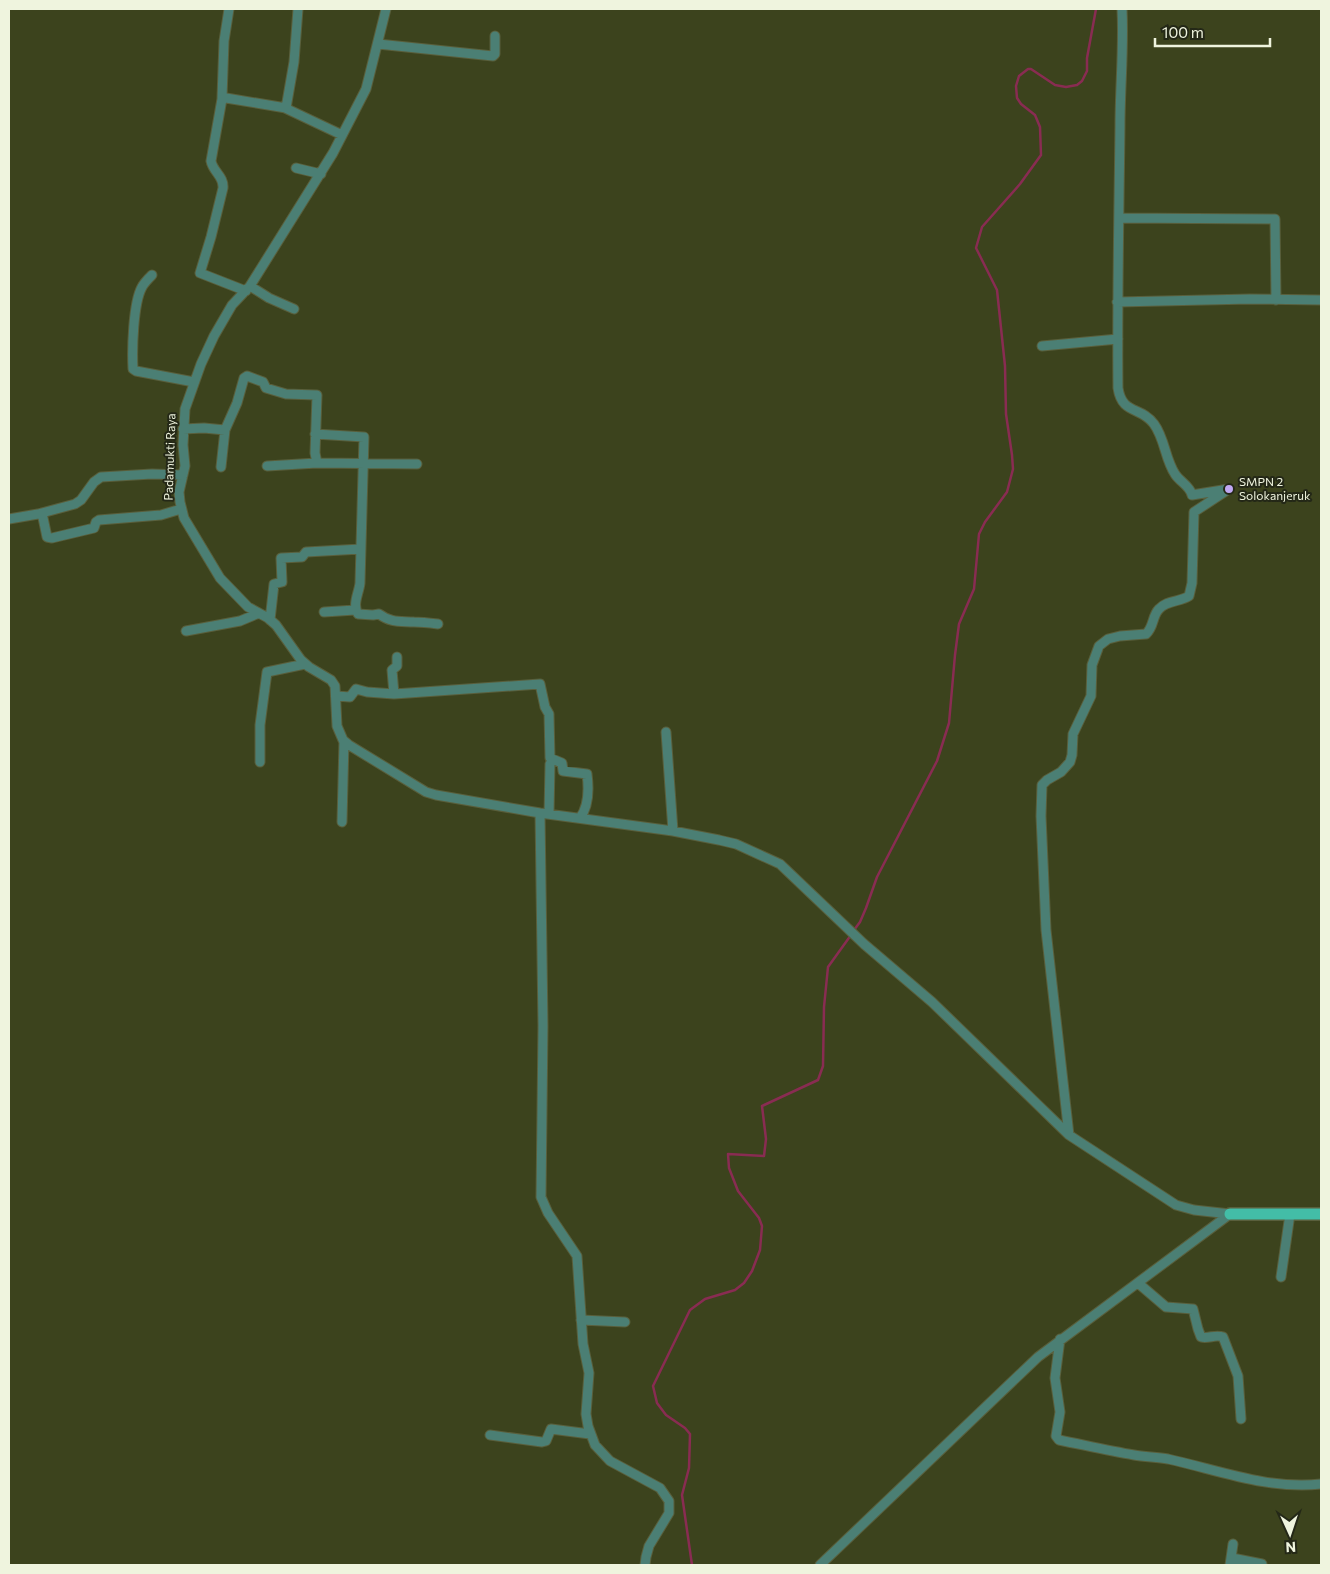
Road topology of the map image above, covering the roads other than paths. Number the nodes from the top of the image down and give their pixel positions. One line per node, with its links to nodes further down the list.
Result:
1 (229, 9): 7 (street)
2 (298, 9): 8 (street)
3 (386, 9): 6 (street, Padamukti Raya)
4 (1122, 9): 12 (street)
5 (495, 36): 6 (street)
6 (382, 45): 9 (street, Padamukti Raya)
7 (222, 98): 8 (street); 14 (street)
8 (285, 108): 9 (street)
9 (342, 134): 11 (street, Padamukti Raya)
10 (296, 168): 11 (street)
11 (321, 174): 14 (street, Padamukti Raya)
12 (1119, 218): 15 (street); 17 (street)
13 (152, 275): 21 (street)
14 (248, 288): 18 (street); 21 (street, Padamukti Raya)
15 (1276, 300): 16 (street); 17 (street)
16 (1321, 300)
17 (1117, 302): 19 (street)
18 (294, 309)
19 (1118, 339): 20 (street); 53 (street)
20 (1042, 346)
21 (194, 382): 22 (street, Padamukti Raya)
22 (183, 429): 23 (street); 30 (street, Padamukti Raya)
23 (225, 430): 24 (street); 28 (street)
24 (315, 434): 25 (street); 26 (street)
25 (317, 463): 26 (street); 29 (street)
26 (363, 464): 27 (street); 34 (street)
27 (417, 464)
28 (221, 466)
29 (267, 466)
30 (183, 475): 31 (street, Padamukti Raya); 32 (street)
31 (181, 509): 32 (street); 37 (street, Padamukti Raya)
32 (42, 513): 33 (street)
33 (9, 519)
34 (361, 549): 35 (street); 38 (street)
35 (355, 610): 36 (street); 39 (street)
36 (324, 612)
37 (259, 613): 38 (street, Padamukti Raya); 40 (street)
38 (270, 620): 42 (street, Padamukti Raya)
39 (438, 624)
40 (186, 631)
41 (397, 658): 43 (street)
42 (305, 664): 44 (street, Padamukti Raya); 47 (street)
43 (394, 694): 44 (street); 50 (street)
44 (337, 696): 46 (street)
45 (666, 732): 52 (street)
46 (344, 741): 49 (street); 51 (street)
47 (260, 762)
48 (550, 764): 49 (street)
49 (544, 814): 50 (street); 59 (street)
50 (580, 818): 52 (street)
51 (342, 822)
52 (673, 832): 53 (street)
53 (1069, 1134): 54 (street)
54 (1230, 1214): 55 (main road); 58 (street)
55 (1290, 1214): 56 (main road); 57 (street)
56 (1321, 1214)
57 (1281, 1277)
58 (1138, 1283): 61 (street); 62 (street)
59 (581, 1320): 60 (street); 63 (street)
60 (625, 1322)
61 (1060, 1339): 65 (street); 70 (street)
62 (1241, 1419)
63 (590, 1434): 64 (street); 69 (street)
64 (490, 1435)
65 (1321, 1484)
66 (1234, 1544): 67 (street)
67 (1231, 1562): 68 (street)
68 (1262, 1564)
69 (646, 1565)
70 (820, 1565)

